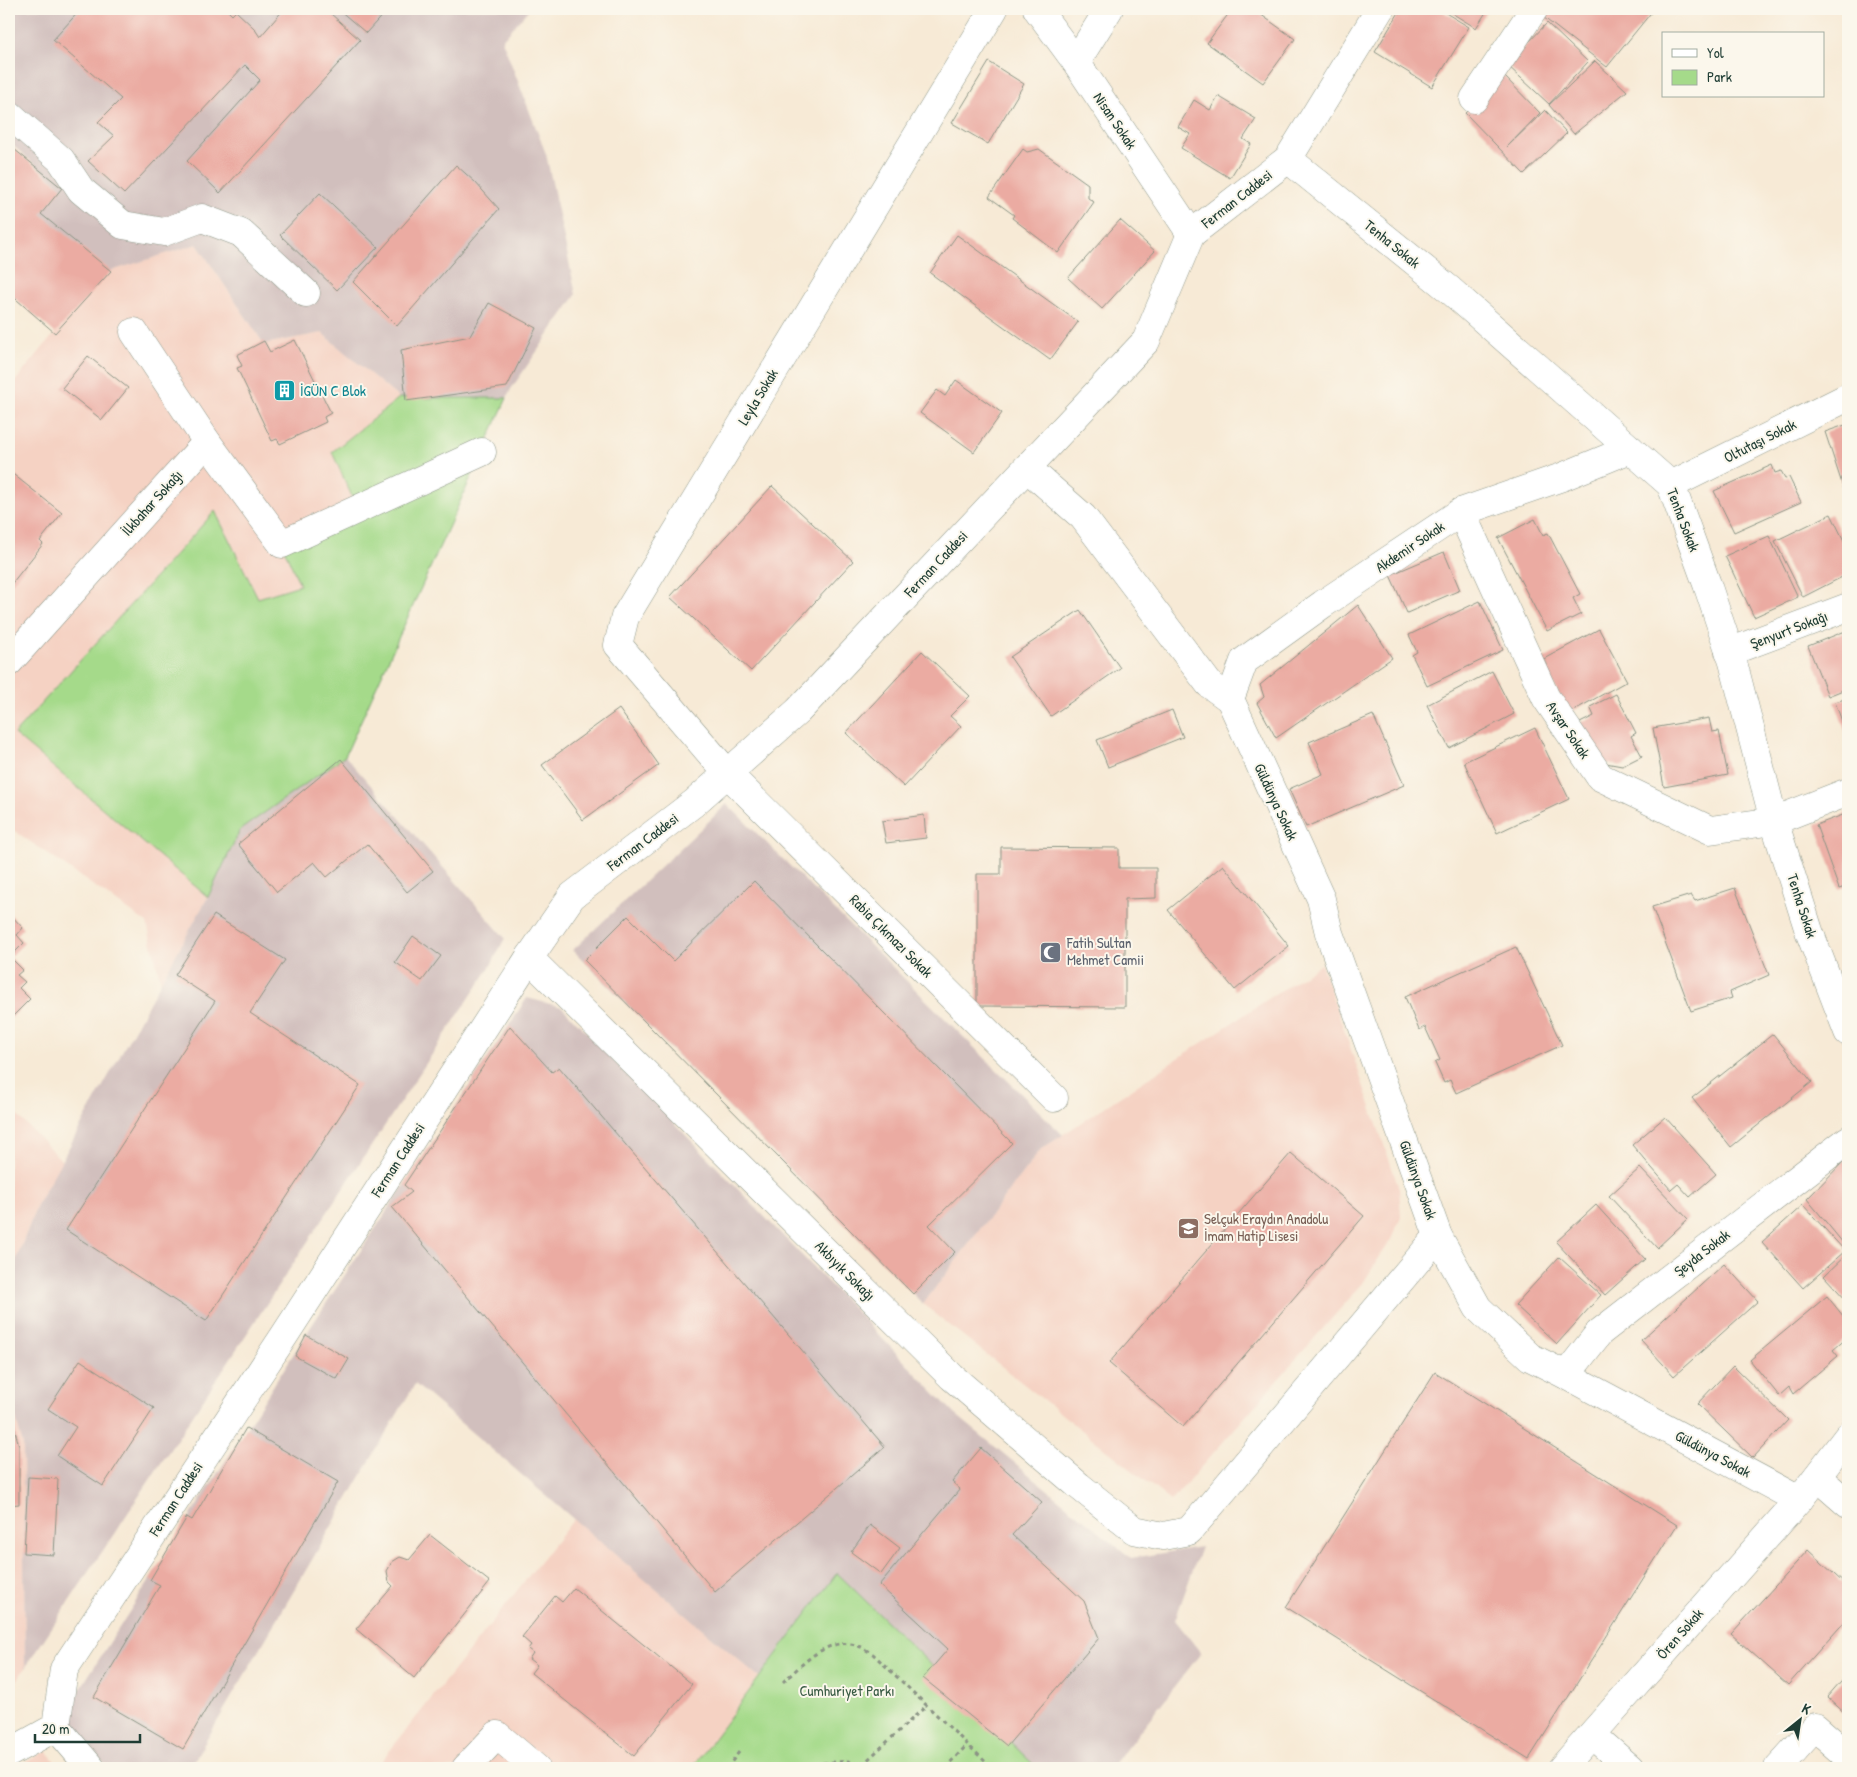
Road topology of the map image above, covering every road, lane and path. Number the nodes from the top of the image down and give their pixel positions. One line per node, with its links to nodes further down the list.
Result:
1 (994, 9): 24 (street, Leyla Sokak)
2 (1037, 9): 6 (street, Nisan Sokak)
3 (1109, 9): 6 (street)
4 (1380, 9): 9 (street, Ferman Caddesi)
5 (1534, 9): 7 (street)
6 (1076, 62): 10 (street, Nisan Sokak)
7 (1474, 99)
8 (9, 114): 11 (street)
9 (1288, 159): 10 (street, Ferman Caddesi); 15 (street, Tenha Sokak)
10 (1191, 234): 17 (street, Ferman Caddesi)
11 (306, 293)
12 (134, 332): 14 (street)
13 (1848, 397): 18 (street, Oltutaşı Sokak)
14 (206, 442): 16 (street); 22 (street, İlkbahar Sokağı)
15 (1630, 449): 18 (street, Tenha Sokak); 19 (street, Akdemir Sokak)
16 (482, 452)
17 (1027, 468): 23 (street); 24 (street, Ferman Caddesi)
18 (1671, 485): 21 (street, Tenha Sokak)
19 (1461, 512): 23 (street, Akdemir Sokak); 26 (street, Avşar Sokak)
20 (1848, 607): 21 (street, Şenyurt Sokağı)
21 (1729, 652): 26 (street, Tenha Sokak)
22 (9, 662)
23 (1230, 699): 32 (street, Güldünya Sokak)
24 (728, 774): 27 (street, Ferman Caddesi); 30 (street, Rabia Çıkmazı Sokak)
25 (1848, 792): 26 (street, Avşar Sokak)
26 (1774, 821): 28 (street, Tenha Sokak)
27 (529, 958): 32 (street, Akbıyık Sokağı); 40 (street, Ferman Caddesi)
28 (1841, 995): 29 (street, Tenha Sokak)
29 (1848, 1032)
30 (1054, 1098)
31 (1848, 1140): 33 (street, Şeyda Sokak)
32 (1438, 1236): 33 (street, Güldünya Sokak)
33 (1566, 1375): 36 (street, Güldünya Sokak)
34 (1848, 1436): 35 (street, Ören Sokak)
35 (1817, 1477): 36 (street, Ören Sokak); 37 (street)
36 (1799, 1500): 41 (street, Ören Sokak)
37 (1848, 1504)
38 (783, 1682): 39 (path)
39 (926, 1706): 42 (path); 47 (path)
40 (56, 1728): 44 (street); 48 (street)
41 (1592, 1735): 55 (street, Ören Sokak); 56 (street)
42 (967, 1745): 53 (path); 54 (path)
43 (739, 1752): 51 (path)
44 (9, 1753)
45 (1848, 1756): 57 (street)
46 (823, 1763): 47 (path)
47 (862, 1765): 52 (path)
48 (91, 1768)
49 (466, 1768): 50 (street)
50 (536, 1768)
51 (727, 1768)
52 (869, 1768)
53 (945, 1768)
54 (992, 1768)
55 (1562, 1768)
56 (1630, 1768)
57 (1778, 1768)

